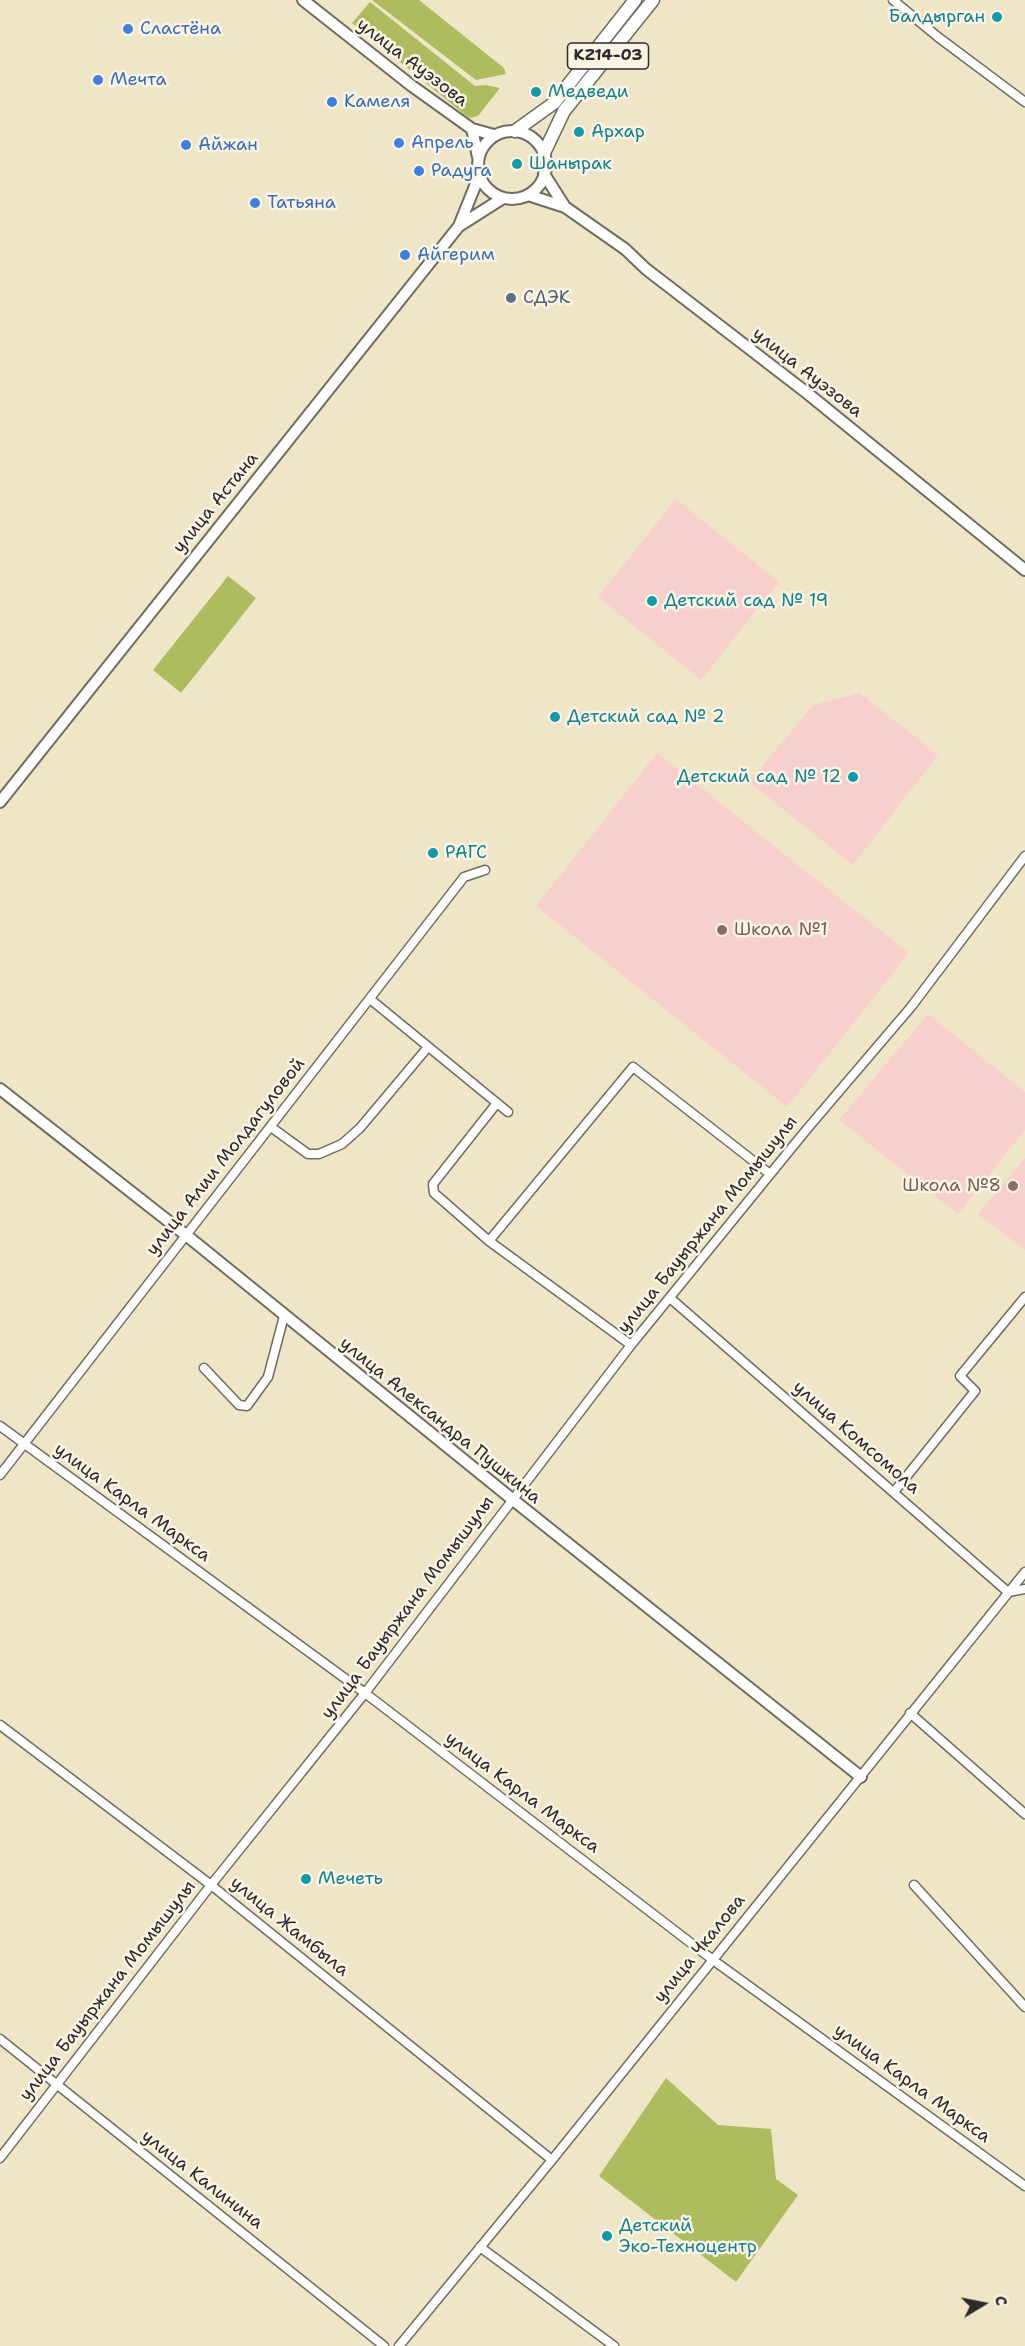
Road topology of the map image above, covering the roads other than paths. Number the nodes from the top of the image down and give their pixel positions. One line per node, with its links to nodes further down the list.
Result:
1 (303, 0): 6 (street, улица Ауэзова)
2 (635, 0): 7 (main road, KZ14-03)
3 (653, 0): 9 (main road, KZ14-03)
4 (893, 0): 5 (street)
5 (1025, 102)
6 (472, 129): 8 (street); 10 (street)
7 (514, 131): 8 (street); 9 (street)
8 (494, 135): 10 (street)
9 (544, 153): 11 (street)
10 (478, 157): 12 (street)
11 (544, 174): 13 (street); 15 (street)
12 (479, 176): 14 (street); 16 (street)
13 (528, 195): 14 (street); 15 (street)
14 (503, 198): 16 (street)
15 (565, 207): 17 (street, улица Ауэзова)
16 (459, 226): 18 (street, улица Астана)
17 (1025, 570)
18 (0, 802)
19 (1025, 856): 27 (street, улица Бауыржана Момышулы)
20 (485, 870): 21 (street, улица Алии Молдагуловой)
21 (370, 999): 22 (street); 26 (street, улица Алии Молдагуловой)
22 (428, 1047): 24 (street); 26 (street)
23 (0, 1089): 28 (street, улица Александра Пушкина)
24 (497, 1103): 25 (street); 29 (street)
25 (508, 1112)
26 (271, 1128): 28 (street, улица Алии Молдагуловой)
27 (770, 1174): 29 (street); 31 (street, улица Бауыржана Момышулы)
28 (186, 1235): 32 (street, улица Александра Пушкина); 36 (street, улица Алии Молдагуловой)
29 (489, 1241): 33 (street)
30 (1025, 1297): 38 (street)
31 (670, 1298): 33 (street, улица Бауыржана Момышулы); 38 (street, улица Комсомола)
32 (284, 1316): 34 (street); 39 (street, улица Александра Пушкина)
33 (631, 1345): 39 (street, улица Бауыржана Момышулы)
34 (204, 1368)
35 (0, 1426): 36 (street, улица Карла Маркса)
36 (25, 1444): 37 (street, улица Алии Молдагуловой); 43 (street, улица Карла Маркса)
37 (0, 1475)
38 (894, 1492): 42 (street, улица Комсомола)
39 (512, 1499): 43 (street, улица Бауыржана Момышулы); 46 (street, улица Александра Пушкина)
40 (1025, 1572): 42 (street, улица Чкалова)
41 (1025, 1589): 42 (street)
42 (1008, 1592): 44 (street, улица Чкалова)
43 (365, 1693): 48 (street, улица Бауыржана Момышулы); 50 (street, улица Карла Маркса)
44 (910, 1713): 46 (street, улица Чкалова); 47 (street)
45 (0, 1725): 48 (street, улица Жамбыла)
46 (861, 1777): 50 (street, улица Чкалова)
47 (1025, 1814)
48 (211, 1885): 53 (street, улица Бауыржана Момышулы); 55 (street, улица Жамбыла)
49 (914, 1885): 51 (street)
50 (713, 1960): 55 (street, улица Чкалова); 56 (street, улица Карла Маркса)
51 (1025, 2007)
52 (0, 2040): 53 (street, улица Калинина)
53 (56, 2086): 54 (street, улица Бауыржана Момышулы); 58 (street, улица Калинина)
54 (0, 2158)
55 (552, 2160): 57 (street, улица Чкалова)
56 (1025, 2186)
57 (480, 2247): 59 (street, улица Чкалова); 60 (street)
58 (384, 2346)
59 (399, 2346)
60 (614, 2346)

